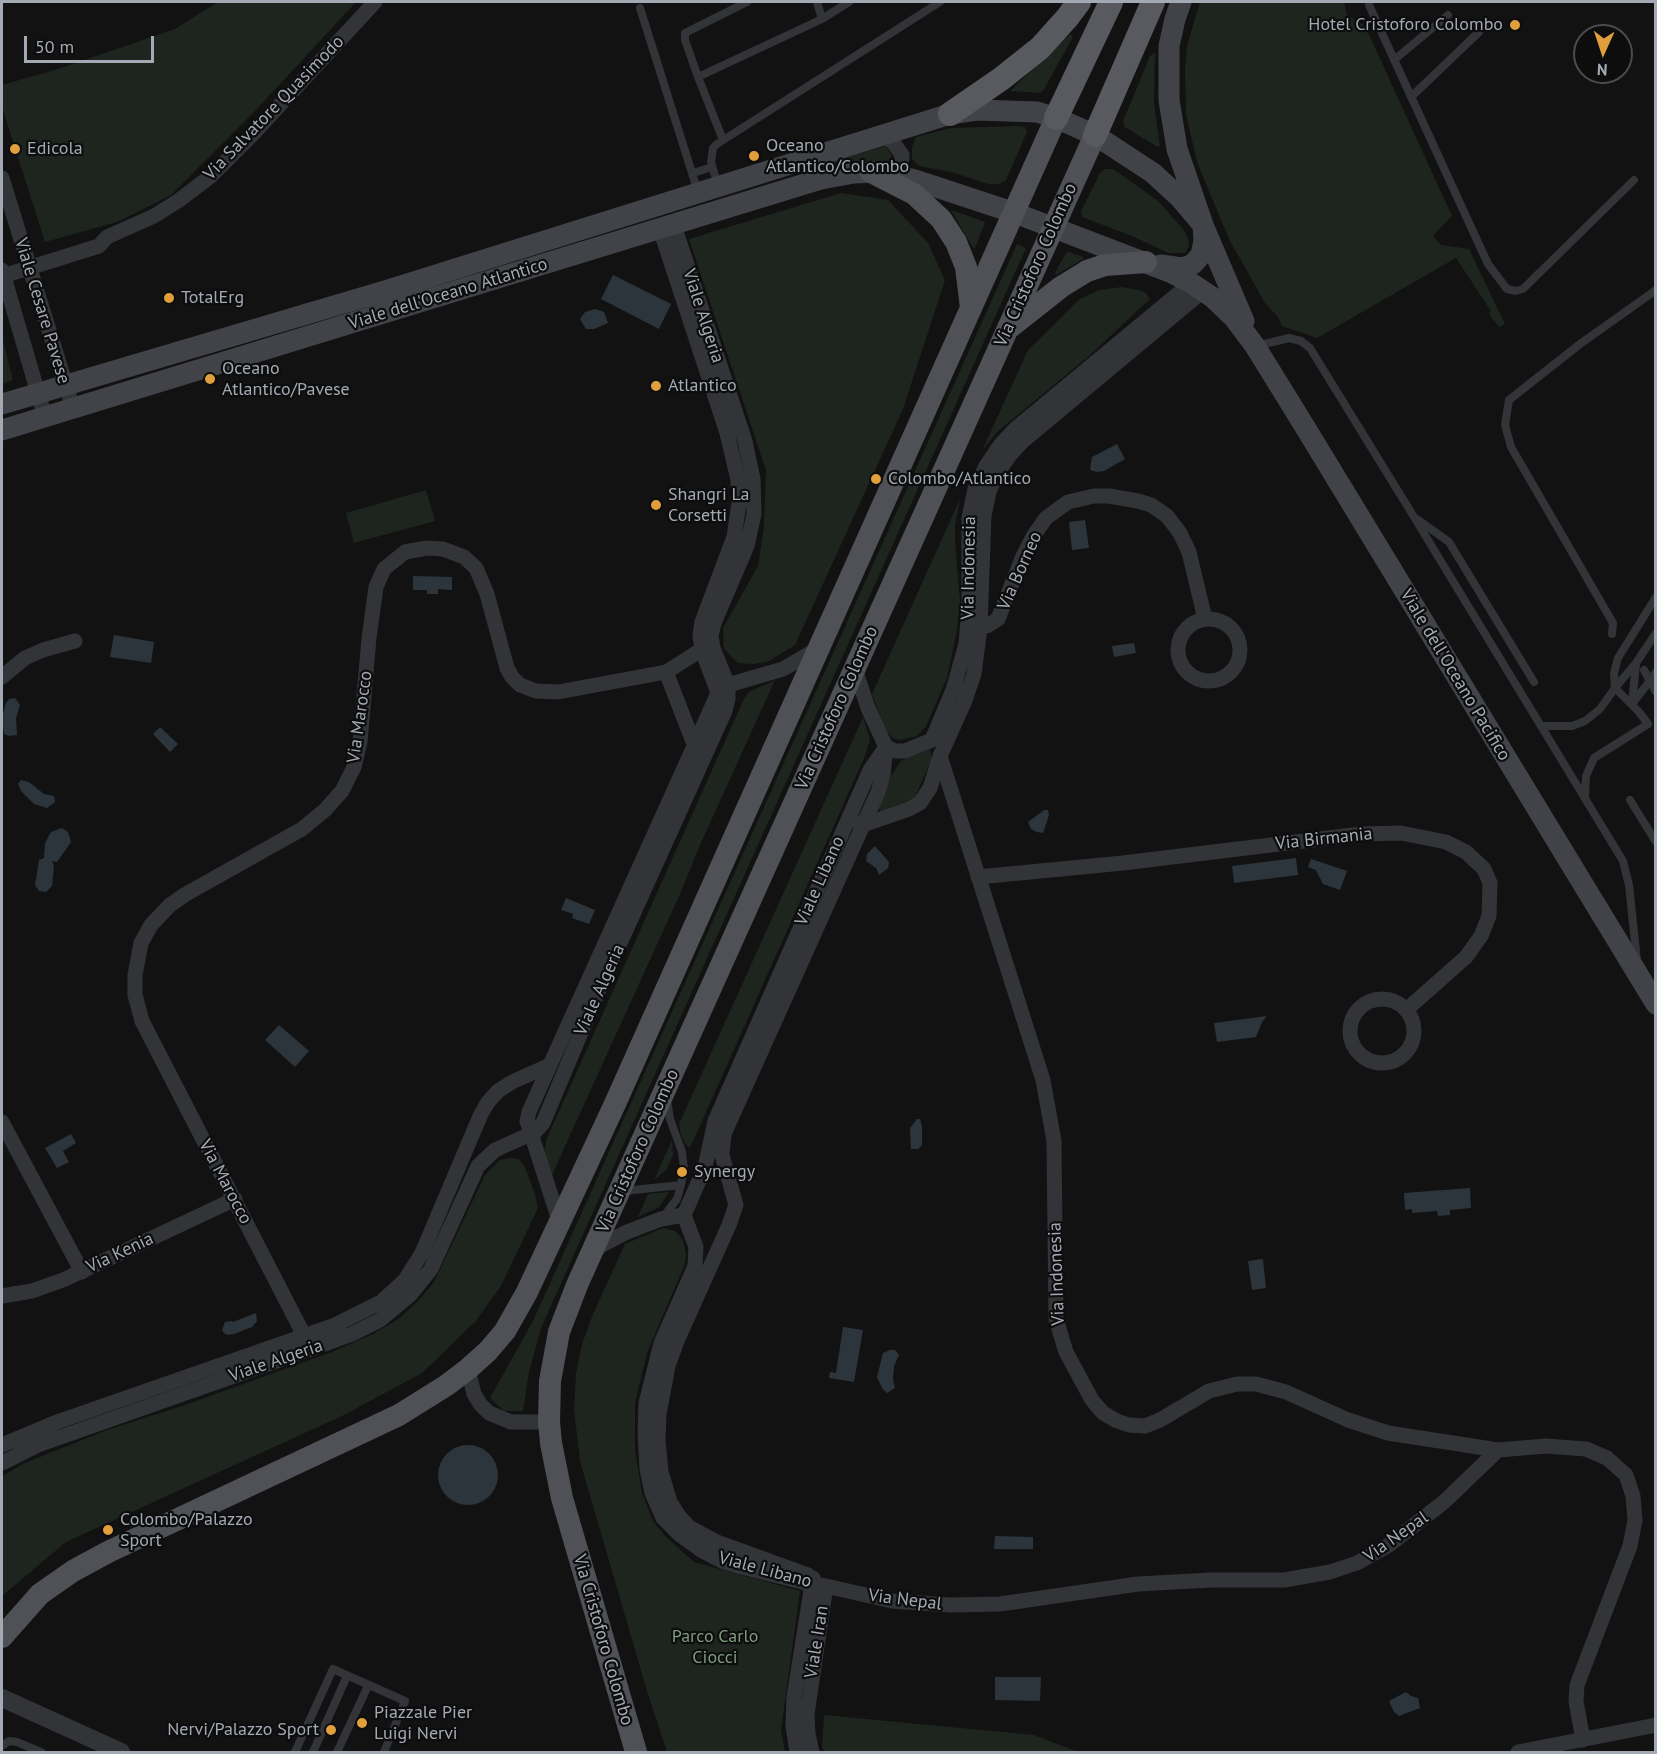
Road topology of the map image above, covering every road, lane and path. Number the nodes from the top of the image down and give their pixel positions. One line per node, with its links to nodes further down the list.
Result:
1 (375, 2): 34 (street, Via Salvatore Quasimodo)
2 (747, 2): 16 (lane)
3 (817, 2): 13 (lane)
4 (849, 2): 13 (lane)
5 (940, 2): 22 (lane)
6 (1079, 2): 18 (highway)
7 (1111, 2): 19 (highway)
8 (1181, 2): 30 (main road)
9 (1152, 5): 20 (highway, Via Cristoforo Colombo)
10 (1369, 5): 15 (lane)
11 (640, 8): 28 (lane)
12 (1448, 15): 15 (lane)
13 (822, 19): 16 (lane)
14 (1479, 32): 17 (lane)
15 (1394, 60): 17 (lane)
16 (698, 77): 22 (lane)
17 (1411, 97): 26 (lane)
18 (950, 114): 19 (main road, Viale dell'Oceano Atlantico); 21 (main road, Viale dell'Oceano Atlantico)
19 (1056, 118): 20 (main road, Viale dell'Oceano Atlantico); 29 (main road)
20 (1095, 135): 30 (main road, Viale dell'Oceano Atlantico); 32 (main road, Via Cristoforo Colombo)
21 (878, 138): 25 (street); 28 (main road, Viale dell'Oceano Atlantico)
22 (723, 140): 23 (lane)
23 (712, 167): 28 (lane); 28 (lane)
24 (872, 172): 25 (main road, Viale dell'Oceano Atlantico); 31 (main road, Viale dell'Oceano Atlantico); 38 (main road)
25 (897, 176): 29 (main road, Viale dell'Oceano Atlantico)
26 (1634, 180)
27 (2, 181): 34 (street, Viale Cesare Pavese)
28 (703, 184): 41 (main road, Viale dell'Oceano Atlantico)
29 (1015, 213): 32 (main road, Viale dell'Oceano Atlantico); 38 (main road)
30 (1203, 225): 33 (main road); 40 (main road)
31 (667, 227): 44 (main road, Viale dell'Oceano Atlantico); 54 (street, Viale Algeria)
32 (1053, 227): 33 (main road, Viale dell'Oceano Atlantico); 39 (main road, Via Cristoforo Colombo)
33 (1146, 262): 36 (main road); 39 (main road)
34 (29, 268): 35 (street, Via Salvatore Quasimodo); 41 (street, Viale Cesare Pavese)
35 (2, 273): 42 (street, Viale Cesare Pavese)
36 (1197, 287): 40 (main road); 50 (street, Via Indonesia)
37 (1656, 290): 52 (lane)
38 (971, 310): 55 (main road)
39 (1007, 329): 57 (main road, Via Cristoforo Colombo)
40 (1255, 346): 47 (lane); 79 (main road, Viale dell'Oceano Pacifico)
41 (65, 384): 42 (main road, Viale dell'Oceano Atlantico); 44 (street, Viale Cesare Pavese)
42 (37, 392): 43 (main road, Viale dell'Oceano Atlantico); 45 (street, Viale Cesare Pavese)
43 (2, 404)
44 (73, 408): 45 (main road, Viale dell'Oceano Atlantico)
45 (45, 417): 46 (main road, Viale dell'Oceano Atlantico)
46 (2, 430)
47 (1414, 517): 62 (lane); 67 (lane)
48 (1656, 597): 63 (lane)
49 (1205, 620): 49 (street); 50 (street, Via Borneo)
50 (974, 628): 68 (street, Via Indonesia); 71 (street, Via Indonesia)
51 (1656, 633): 56 (lane)
52 (1611, 634)
53 (75, 641): 61 (street)
54 (707, 646): 59 (street); 64 (street, Viale Algeria)
55 (819, 648): 64 (street); 95 (main road)
56 (1636, 663): 63 (lane); 66 (lane)
57 (855, 669): 69 (street); 85 (main road, Via Cristoforo Colombo)
58 (1644, 669): 65 (lane)
59 (666, 672): 70 (street); 92 (street, Via Marocco)
60 (1656, 672): 66 (lane, bridge)
61 (2, 677)
62 (1534, 682)
63 (1615, 688): 66 (lane); 67 (lane)
64 (723, 689): 70 (street, Viale Algeria)
65 (1656, 692)
66 (1632, 704): 72 (lane)
67 (1541, 726): 72 (lane)
68 (932, 740): 69 (street); 71 (street, Via Indonesia)
69 (886, 747): 74 (street, Viale Libano); 75 (street, Viale Libano)
70 (700, 748): 82 (street, Viale Algeria)
71 (940, 756): 75 (street, Viale Libano); 77 (street, Via Indonesia)
72 (1586, 798): 79 (lane)
73 (1630, 800): 76 (lane)
74 (848, 818): 75 (street, Viale Libano); 78 (street, Viale Libano)
75 (863, 825): 78 (street, Viale Libano)
76 (1656, 842)
77 (978, 878): 81 (street, Via Birmania); 107 (street, Via Indonesia)
78 (799, 948): 84 (street, Viale Libano)
79 (1639, 977): 80 (main road, Viale dell'Oceano Pacifico)
80 (1656, 1004)
81 (1406, 1010): 81 (street)
82 (580, 1018): 83 (street, Viale Algeria); 87 (street, Viale Algeria)
83 (550, 1065): 87 (street); 88 (street, Viale Algeria)
84 (746, 1066): 93 (street, Viale Libano); 96 (street, Viale Libano)
85 (666, 1090): 90 (lane); 91 (main road, Via Cristoforo Colombo)
86 (2, 1122): 100 (street)
87 (531, 1135): 89 (street, Viale Algeria); 95 (street)
88 (466, 1153): 89 (street); 99 (street, Viale Algeria)
89 (483, 1160): 99 (street, Viale Algeria)
90 (681, 1185): 91 (lane); 94 (lane)
91 (620, 1191): 98 (main road, Via Cristoforo Colombo)
92 (235, 1199): 100 (street, Via Kenia); 102 (street, Via Marocco)
93 (684, 1215): 94 (street); 97 (street, Viale Libano)
94 (661, 1219): 98 (street)
95 (560, 1223): 103 (main road)
96 (720, 1244): 97 (street); 104 (street, Viale Libano)
97 (696, 1247): 104 (street, Viale Libano)
98 (594, 1249): 105 (main road, Via Cristoforo Colombo)
99 (429, 1256): 102 (street, Viale Algeria)
100 (82, 1272): 101 (street, Via Kenia)
101 (2, 1296)
102 (308, 1343): 106 (street, Viale Algeria); 108 (street, Viale Algeria)
103 (468, 1368): 105 (street); 110 (main road)
104 (652, 1413): 109 (street, Viale Libano)
105 (549, 1422): 124 (main road, Via Cristoforo Colombo)
106 (2, 1445)
107 (1498, 1450): 109 (street, Via Nepal); 116 (street)
108 (2, 1463)
109 (817, 1583): 114 (street, Viale Iran)
110 (2, 1637)
111 (347, 1676): 112 (lane); 120 (lane); 121 (lane)
112 (368, 1686): 122 (lane); 123 (lane)
113 (2, 1698): 119 (street)
114 (801, 1698): 125 (street, Viale Iran); 126 (street, Viale Iran)
115 (1656, 1725): 116 (street)
116 (1583, 1740): 127 (street)
117 (5, 1744): 118 (lane)
118 (41, 1752)
119 (121, 1752)
120 (296, 1752)
121 (313, 1752)
122 (337, 1752)
123 (384, 1752)
124 (636, 1752)
125 (797, 1752)
126 (812, 1752)
127 (1518, 1752)

